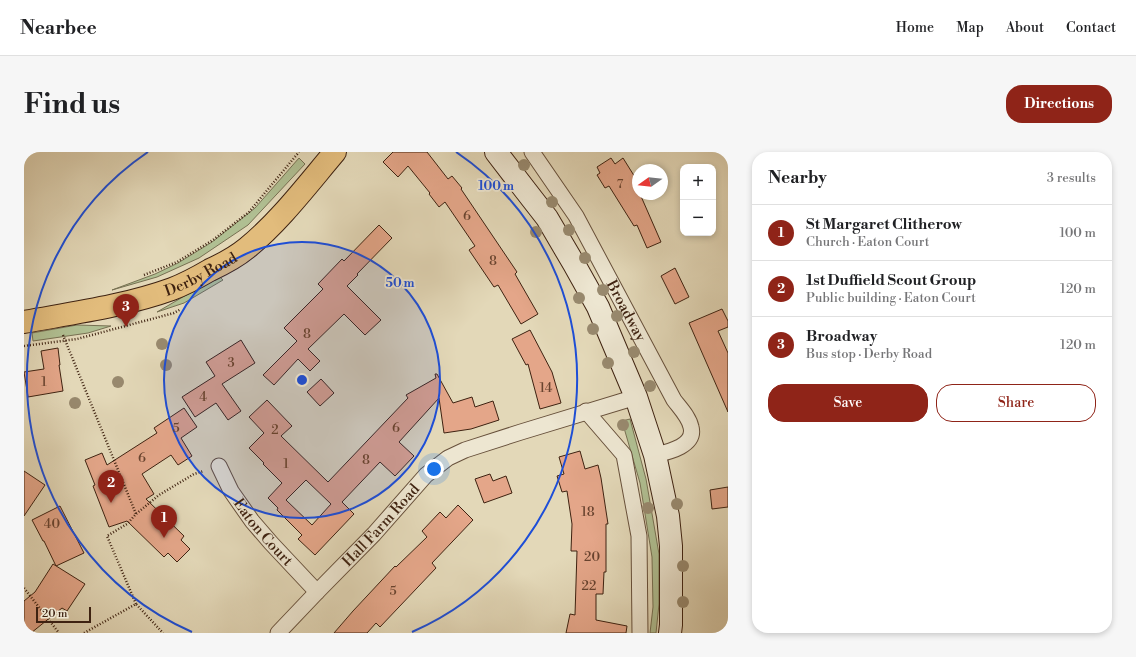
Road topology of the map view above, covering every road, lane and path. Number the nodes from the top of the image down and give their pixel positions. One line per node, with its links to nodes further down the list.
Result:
1 (300, 152): 5 (path)
2 (335, 152): 6 (highway, Derby Road)
3 (496, 152): 8 (main road, Broadway)
4 (532, 152): 10 (street, Broadway)
5 (141, 276)
6 (57, 316): 7 (highway, Derby Road); 12 (path)
7 (24, 322)
8 (636, 397): 9 (street, Hall Farm Road); 10 (main road, Broadway)
9 (586, 411): 14 (street, Hall Farm Road); 20 (street)
10 (655, 455): 21 (main road, Broadway)
11 (219, 466): 12 (path); 14 (street, Eaton Court)
12 (136, 514): 15 (path)
13 (24, 588): 16 (path)
14 (317, 592): 19 (street, Hall Farm Road)
15 (136, 604): 17 (path); 18 (path)
16 (59, 633)
17 (84, 633)
18 (163, 633)
19 (278, 633)
20 (640, 633)
21 (670, 633)

